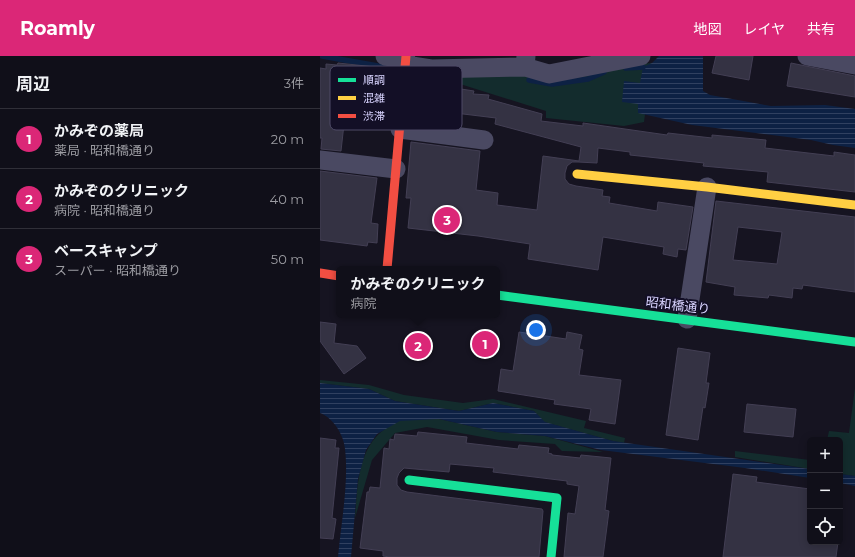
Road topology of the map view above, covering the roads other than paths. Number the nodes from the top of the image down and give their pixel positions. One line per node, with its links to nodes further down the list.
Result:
1 (385, 56): 4 (street)
2 (641, 56): 5 (street)
3 (806, 56): 6 (street)
4 (406, 60): 7 (street)
5 (525, 62): 8 (street)
6 (855, 65)
7 (423, 66)
8 (462, 67)
9 (400, 130): 13 (street)
10 (408, 130): 11 (street)
11 (484, 140)
12 (320, 160): 13 (street)
13 (396, 169): 17 (street)
14 (577, 174): 15 (street)
15 (707, 186): 16 (street); 21 (street)
16 (855, 205)
17 (388, 266)
18 (320, 273): 19 (street)
19 (336, 276)
20 (500, 295): 21 (street, 昭和橋通り)
21 (688, 318): 22 (street, 昭和橋通り)
22 (855, 342)
23 (409, 480): 24 (street)
24 (551, 557)

